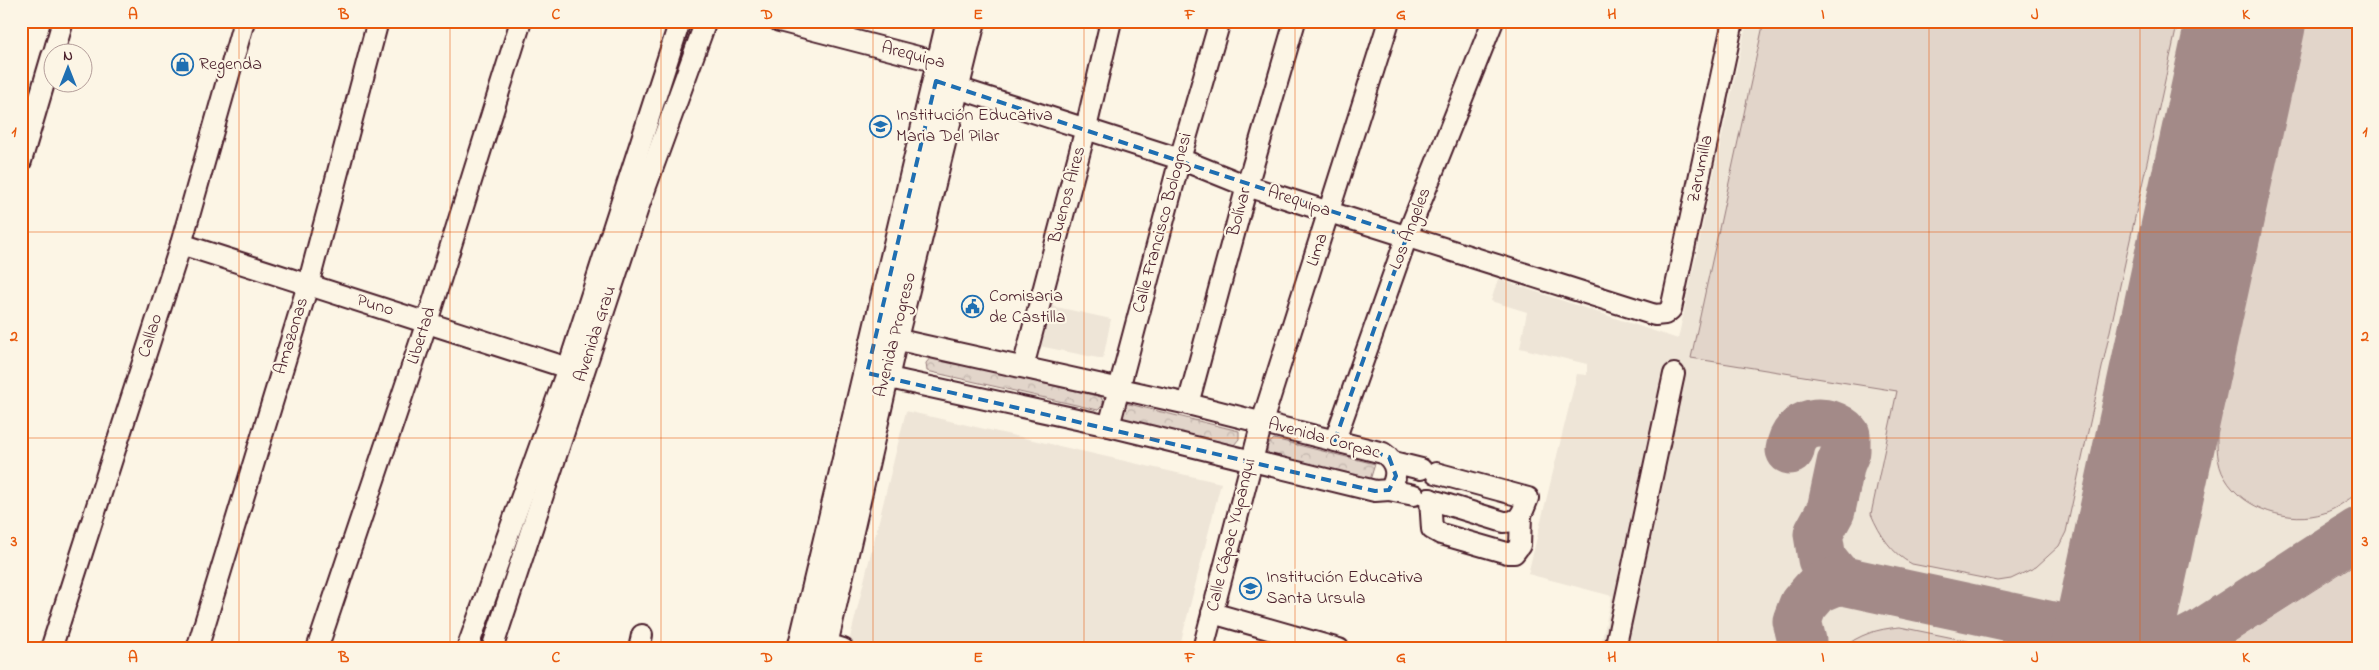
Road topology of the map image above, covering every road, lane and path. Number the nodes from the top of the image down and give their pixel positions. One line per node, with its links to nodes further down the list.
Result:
1 (63, 21): 16 (street)
2 (244, 21): 25 (street, Callao)
3 (378, 21): 26 (street, Amazonas)
4 (521, 21): 28 (street, Libertad)
5 (680, 21): 31 (street, Avenida Grau)
6 (706, 21): 50 (street, Avenida Grau)
7 (779, 21): 17 (street, Arequipa)
8 (950, 21): 17 (main road, Avenida Progreso)
9 (972, 21): 17 (main road, Avenida Progreso)
10 (1111, 21): 19 (street, Buenos Aires)
11 (1220, 21): 20 (street, Calle Francisco Bolognesi)
12 (1295, 21): 22 (street, Bolívar)
13 (1389, 21): 23 (street, Lima)
14 (1493, 21): 24 (street, Los Ángeles)
15 (1733, 21): 27 (street, Zarumilla)
16 (57, 42)
17 (948, 75): 19 (street, Arequipa); 29 (main road, Avenida Progreso)
18 (42, 90): 21 (street)
19 (1086, 128): 20 (street, Arequipa); 30 (street, Buenos Aires)
20 (1180, 159): 22 (street, Arequipa); 34 (street, Calle Francisco Bolognesi)
21 (21, 161)
22 (1247, 186): 23 (street, Arequipa); 35 (street, Bolívar)
23 (1330, 212): 24 (street, Arequipa); 36 (street, Lima)
24 (1407, 236): 27 (street, Arequipa); 38 (street, Los Ángeles)
25 (181, 244): 26 (street, Puno); 46 (street, Callao)
26 (308, 285): 28 (street, Puno); 47 (street, Amazonas)
27 (1665, 314)
28 (427, 322): 31 (street, Puno); 48 (street, Libertad)
29 (885, 337): 30 (street, Avenida Corpac); 33 (main road, Avenida Progreso)
30 (1023, 367): 34 (street, Avenida Corpac)
31 (568, 368): 49 (street, Avenida Grau)
32 (1674, 374): 53 (street)
33 (876, 375): 37 (street, Avenida Corpac); 45 (main road, Avenida Progreso)
34 (1119, 389): 35 (street, Avenida Corpac); 37 (street, Calle Francisco Bolognesi)
35 (1188, 404): 36 (street, Avenida Corpac)
36 (1262, 422): 38 (street, Avenida Corpac); 39 (street, Calle Cápac Yupanqui)
37 (1109, 426): 39 (street, Avenida Corpac)
38 (1335, 440): 40 (street, Avenida Corpac)
39 (1251, 460): 41 (street, Avenida Corpac); 44 (street, Calle Cápac Yupanqui)
40 (1393, 462): 41 (street, Avenida Corpac); 43 (street)
41 (1390, 490): 42 (street)
42 (1424, 498): 43 (street); 43 (street)
43 (1521, 515)
44 (1212, 613): 51 (street, Calle Cápac Yupanqui); 52 (street)
45 (823, 647)
46 (51, 649)
47 (197, 649)
48 (317, 649)
49 (467, 649)
50 (492, 649)
51 (1203, 649)
52 (1339, 649)
53 (1615, 649)

